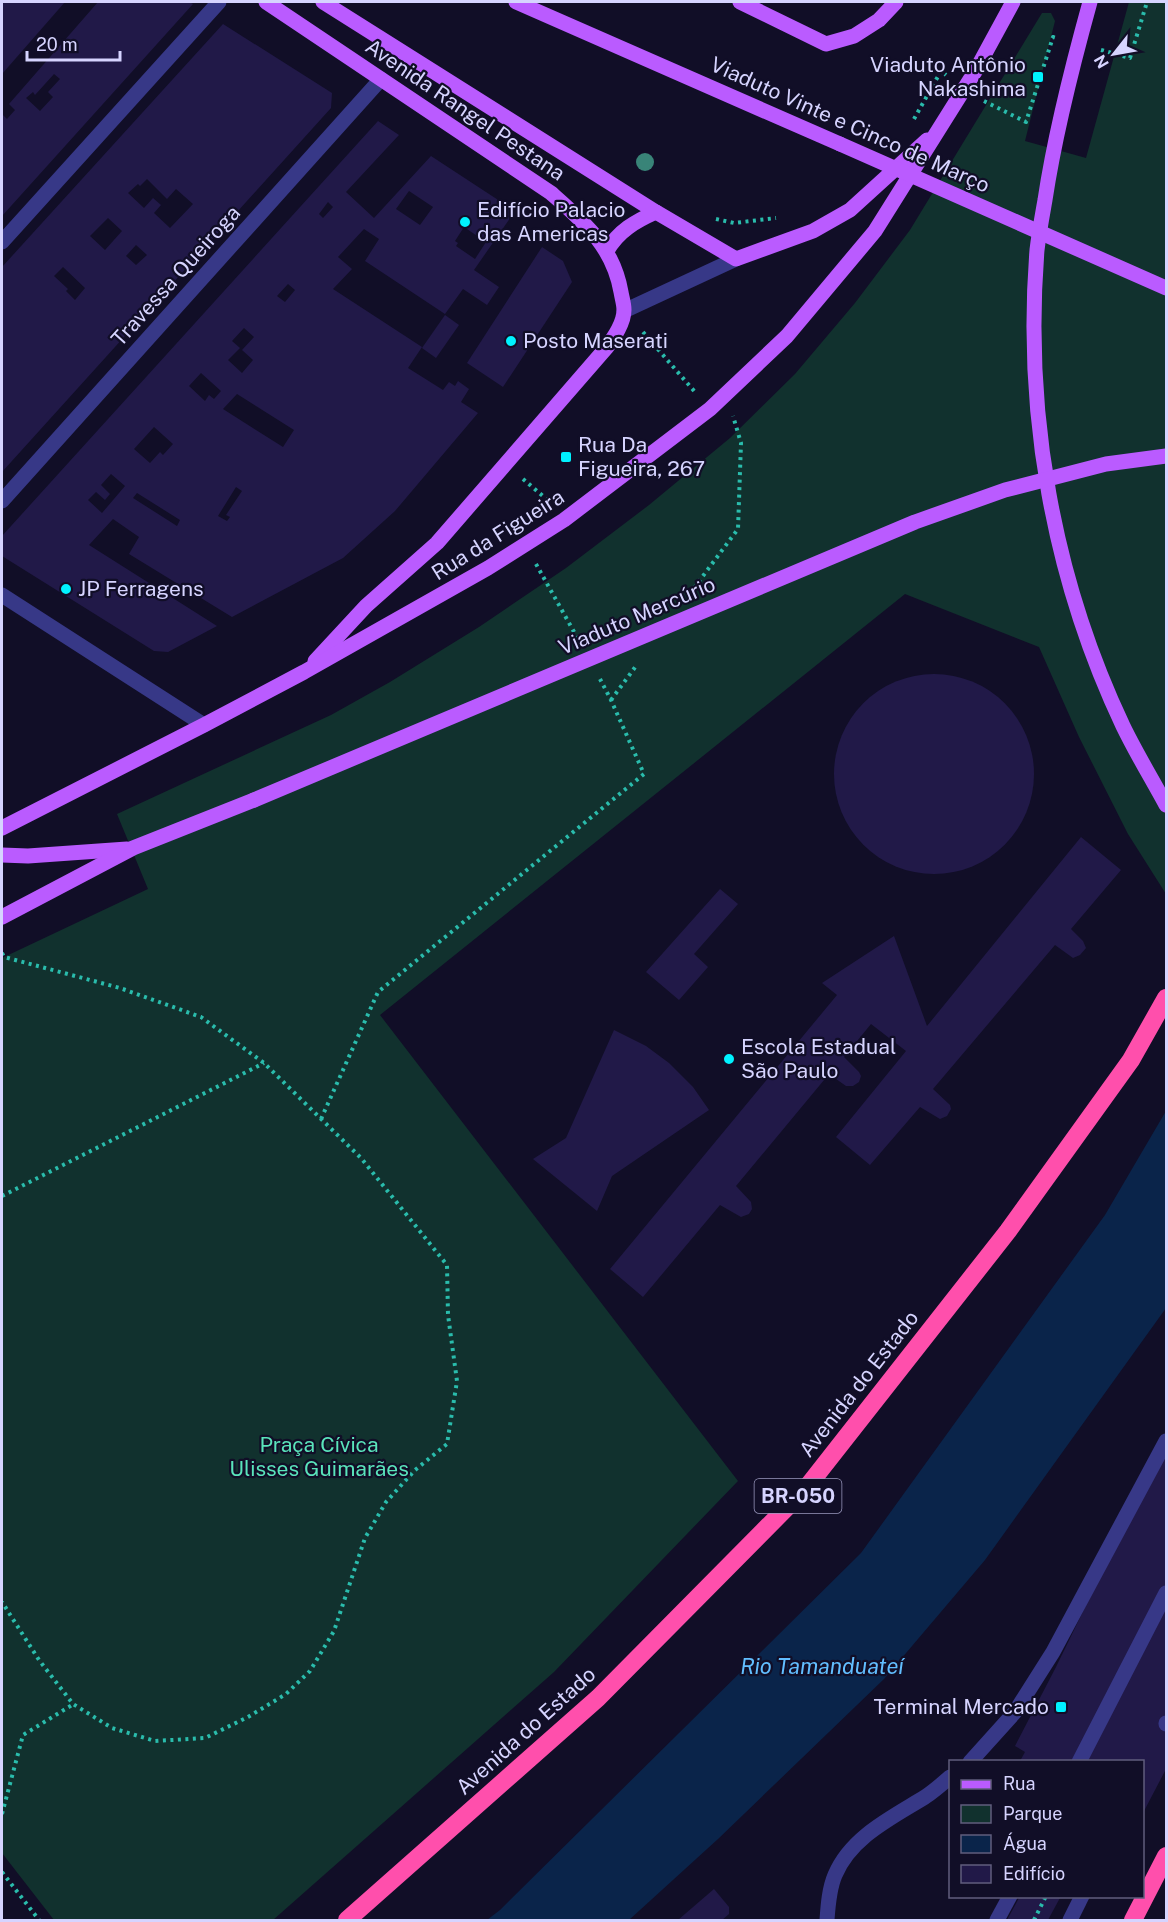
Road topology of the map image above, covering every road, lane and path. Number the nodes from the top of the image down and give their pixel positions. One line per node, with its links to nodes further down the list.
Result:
1 (219, 2): 20 (street)
2 (266, 2): 13 (main road, Avenida Rangel Pestana)
3 (323, 2): 17 (main road, Avenida Rangel Pestana)
4 (516, 2): 23 (main road, Viaduto Vinte e Cinco de Março, bridge)
5 (740, 2): 6 (main road)
6 (896, 2)
7 (1013, 2): 16 (main road, Rua da Figueira)
8 (1090, 2): 39 (main road, bridge)
9 (1147, 2): 11 (path)
10 (1053, 37): 14 (path)
11 (1130, 58)
12 (941, 71): 15 (path)
13 (381, 79): 21 (main road, Avenida Rangel Pestana); 28 (street, Travessa Queiroga)
14 (1026, 122)
15 (910, 125)
16 (940, 128): 22 (main road); 25 (main road, Rua da Figueira)
17 (656, 212): 21 (main road); 22 (main road, Avenida Rangel Pestana)
18 (707, 216): 19 (path)
19 (781, 217)
20 (2, 242)
21 (607, 251): 24 (main road, Avenida Rangel Pestana)
22 (736, 259): 24 (street)
23 (1167, 288)
24 (624, 311): 25 (path); 27 (main road)
25 (715, 404): 29 (main road, Rua da Figueira); 32 (path)
26 (1167, 456): 41 (main road, Viaduto Mercúrio, bridge)
27 (507, 464): 29 (path); 35 (main road)
28 (2, 501)
29 (567, 518): 30 (main road, Rua da Figueira)
30 (526, 544): 33 (path); 35 (main road, Rua da Figueira)
31 (2, 595): 38 (street)
32 (688, 596)
33 (583, 648)
34 (639, 662): 37 (path)
35 (304, 672): 38 (main road, Rua da Figueira)
36 (600, 679): 37 (path)
37 (611, 700): 47 (path)
38 (204, 725): 40 (main road, Rua da Figueira)
39 (1167, 805)
40 (2, 828)
41 (133, 848): 42 (main road); 43 (main road)
42 (2, 855)
43 (2, 917)
44 (2, 953): 46 (path)
45 (1167, 998): 63 (highway, Avenida do Estado / BR-050)
46 (264, 1063): 47 (path); 48 (path)
47 (321, 1119): 52 (path)
48 (2, 1196)
49 (1167, 1440): 53 (street)
50 (1167, 1593): 54 (street)
51 (2, 1602): 52 (path)
52 (73, 1704): 56 (path)
53 (971, 1760)
54 (1081, 1760)
55 (949, 1779): 64 (street)
56 (2, 1814)
57 (1167, 1856): 68 (highway)
58 (2, 1872): 62 (path)
59 (1009, 1898): 65 (street)
60 (1045, 1898): 66 (path)
61 (1081, 1898): 67 (street)
62 (39, 1920)
63 (347, 1920)
64 (827, 1920)
65 (997, 1920)
66 (1034, 1920)
67 (1070, 1920)
68 (1133, 1920)

